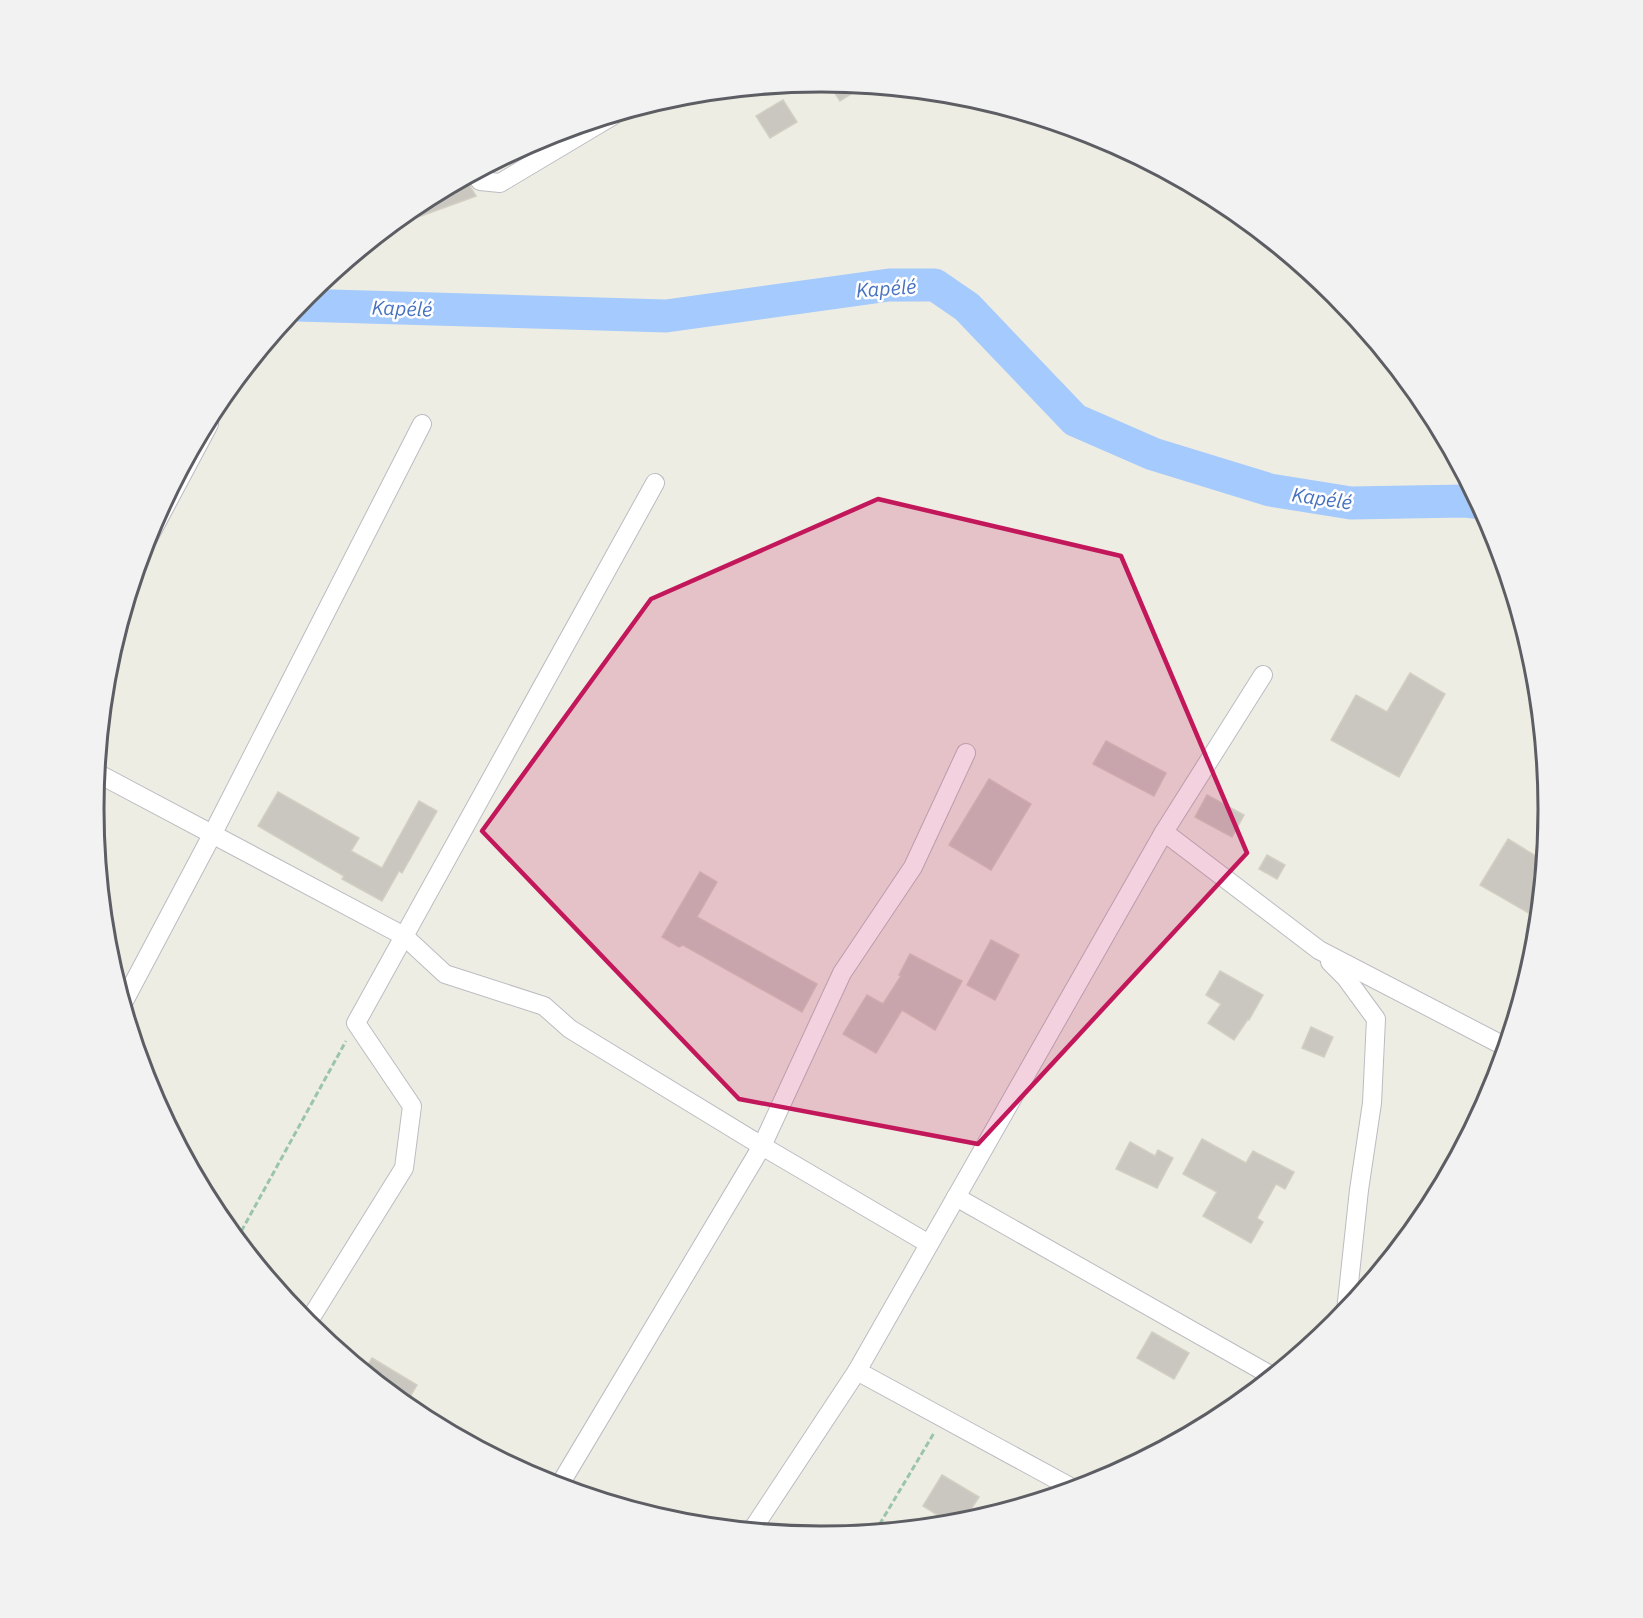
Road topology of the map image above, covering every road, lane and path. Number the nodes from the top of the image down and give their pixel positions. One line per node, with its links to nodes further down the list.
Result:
1 (586, 132): 2 (street)
2 (479, 179)
3 (422, 424): 9 (street)
4 (655, 483): 10 (street)
5 (1263, 675): 8 (street)
6 (966, 753): 15 (street)
7 (105, 777): 9 (street)
8 (1164, 832): 11 (street); 16 (street)
9 (212, 835): 10 (street); 12 (street)
10 (404, 936): 13 (street); 15 (street)
11 (1318, 950): 14 (street); 19 (street)
12 (128, 994)
13 (356, 1023): 17 (path); 20 (street)
14 (1500, 1044)
15 (762, 1146): 18 (street); 24 (street)
16 (956, 1197): 18 (street); 22 (street)
17 (241, 1231)
18 (929, 1244): 21 (street)
19 (1349, 1295)
20 (313, 1315)
21 (857, 1371): 23 (street); 26 (street)
22 (1265, 1372)
23 (943, 1418): 25 (street); 27 (path)
24 (564, 1478)
25 (1064, 1484)
26 (757, 1523)
27 (880, 1524)

